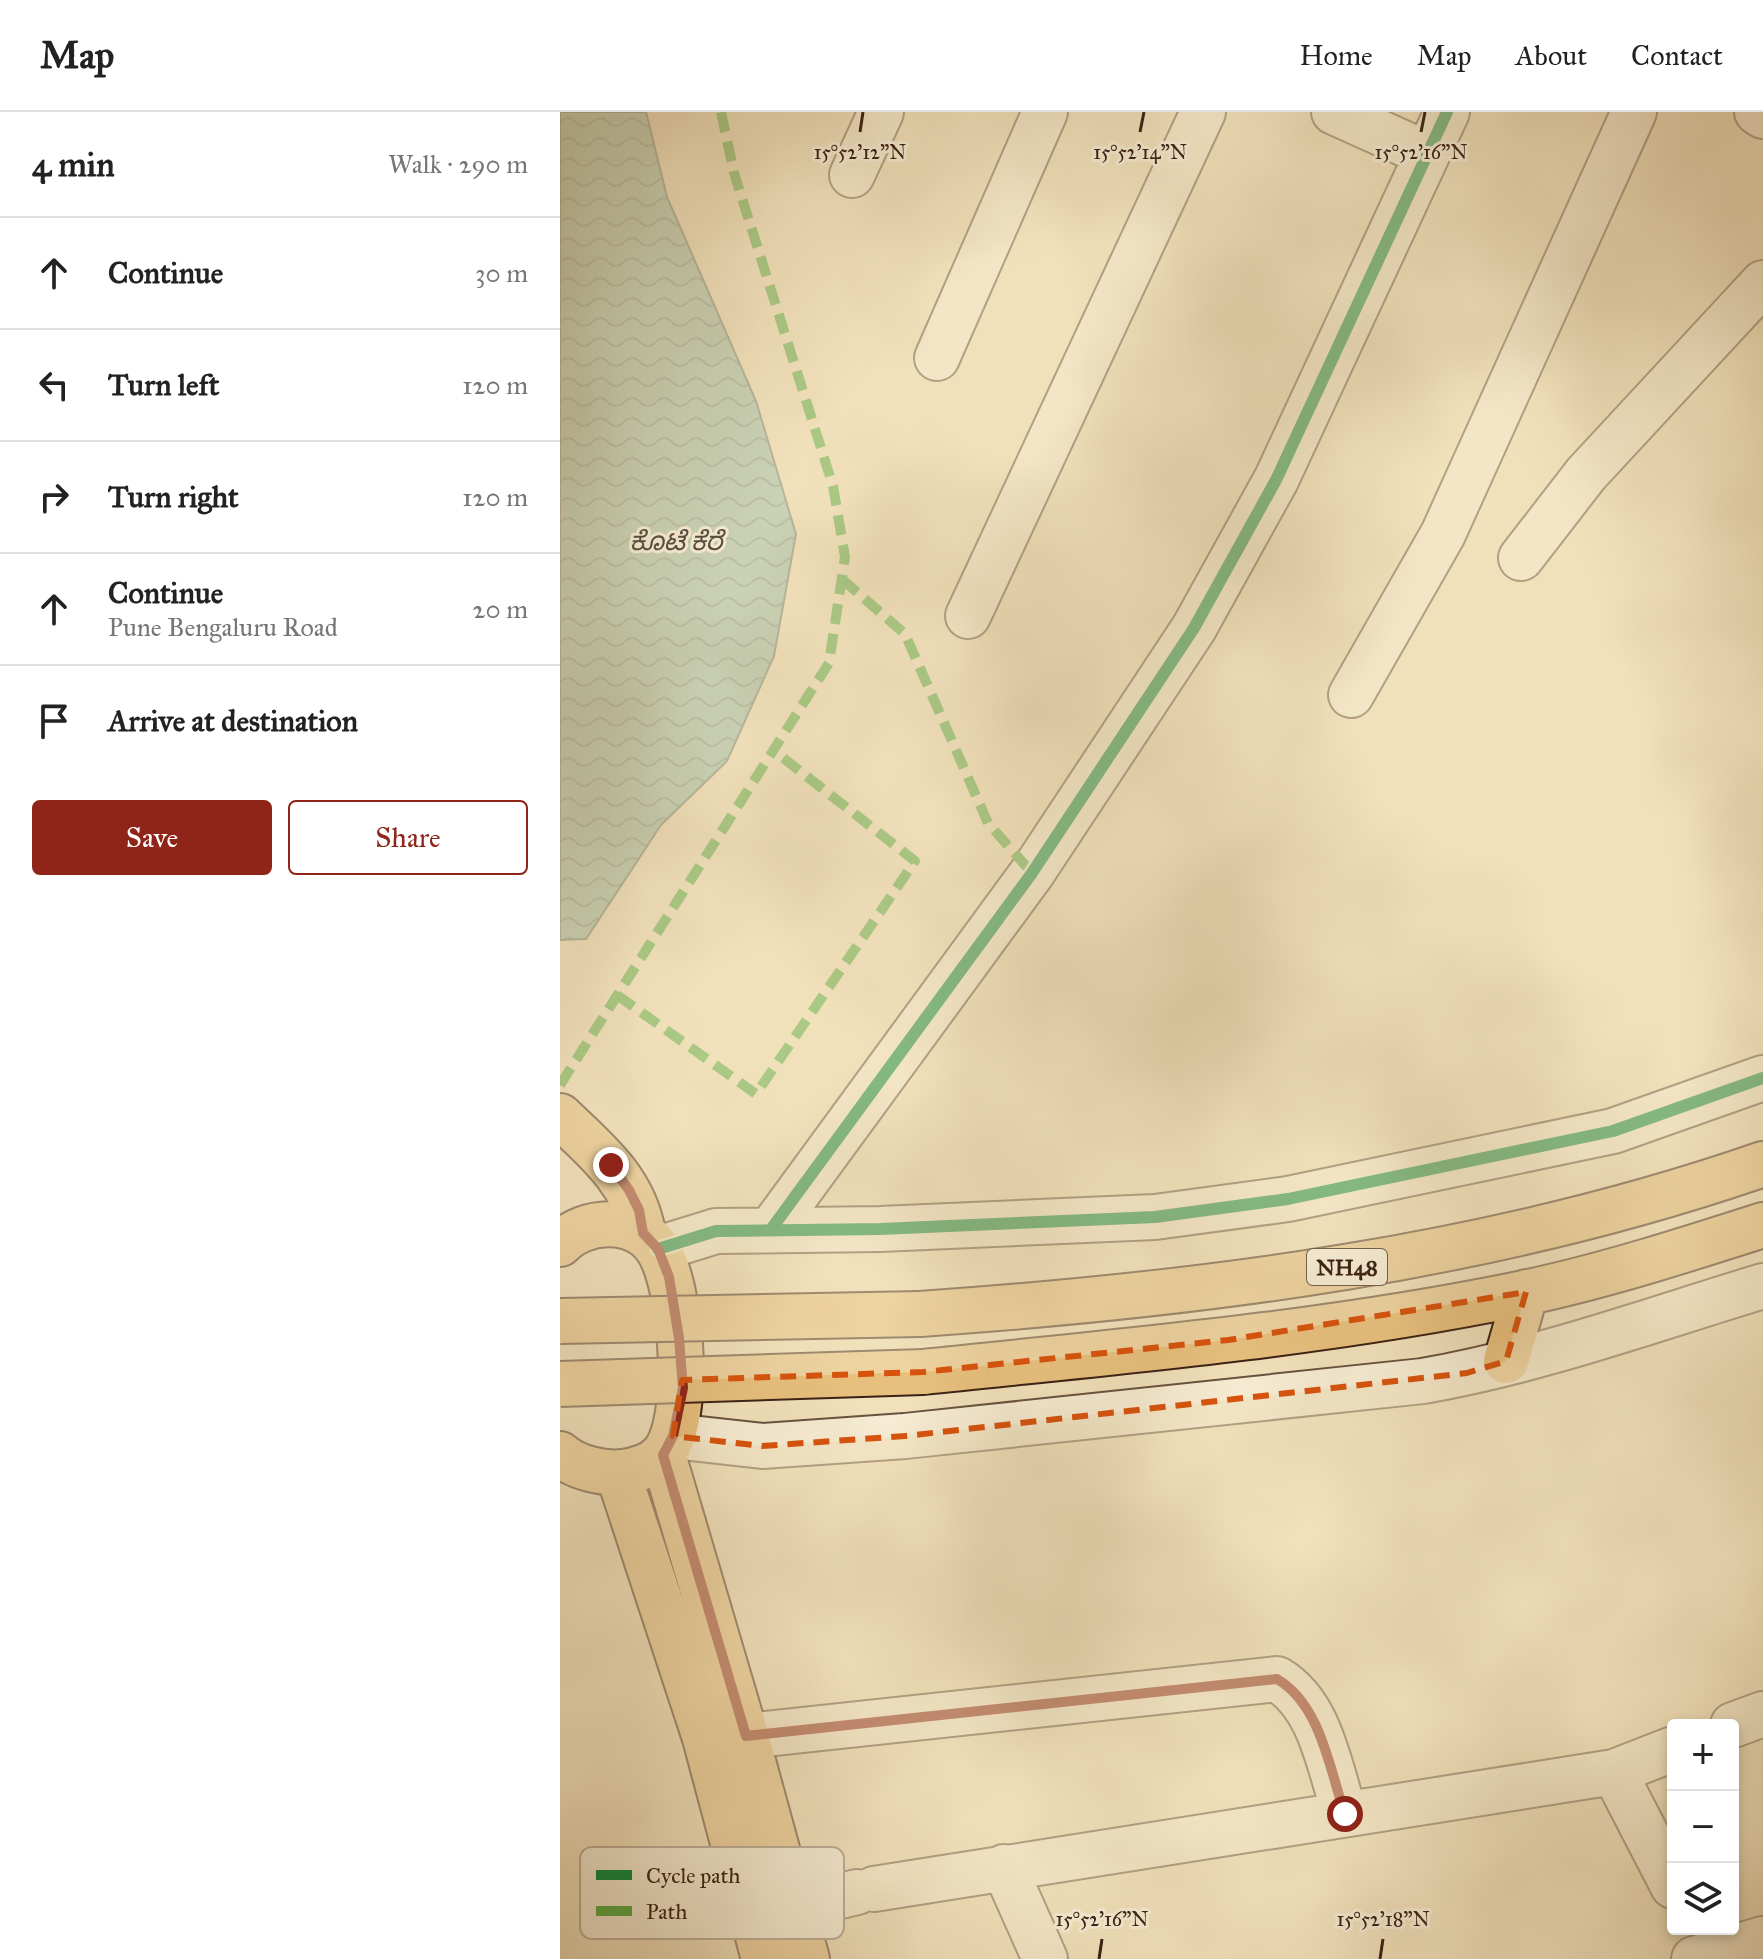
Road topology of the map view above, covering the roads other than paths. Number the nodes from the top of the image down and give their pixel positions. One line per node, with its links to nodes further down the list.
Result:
1 (881, 112): 10 (street)
2 (1045, 112): 12 (street)
3 (1203, 112): 14 (street)
4 (1334, 112): 9 (street)
5 (1447, 112): 9 (street)
6 (1634, 112): 15 (street)
7 (1757, 112): 8 (street)
8 (1763, 116)
9 (1427, 154): 20 (street)
10 (852, 175)
11 (1763, 283): 13 (street)
12 (937, 358)
13 (1521, 558)
14 (968, 616)
15 (1351, 695)
16 (1763, 1078): 20 (street)
17 (560, 1116): 22 (main road)
18 (1763, 1164): 25 (main road, NH48, bridge)
19 (1763, 1225): 24 (main road, NH48)
20 (772, 1228): 22 (street)
21 (563, 1234): 22 (main road)
22 (650, 1241): 28 (main road)
23 (1763, 1286): 26 (street)
24 (1526, 1292): 26 (main road); 27 (main road, NH48, bridge)
25 (560, 1321)
26 (1506, 1361): 28 (street)
27 (560, 1384)
28 (668, 1446): 30 (main road); 33 (main road)
29 (561, 1460): 30 (main road)
30 (618, 1473): 37 (main road)
31 (1763, 1714): 32 (street)
32 (1739, 1723)
33 (746, 1736): 36 (street); 38 (main road)
34 (1667, 1751): 35 (street)
35 (1614, 1772): 36 (street); 40 (street)
36 (1345, 1814): 39 (street)
37 (746, 1847)
38 (762, 1847)
39 (1004, 1867): 41 (street); 48 (street)
40 (1667, 1874)
41 (844, 1896)
42 (767, 1939): 46 (main road)
43 (792, 1939): 47 (main road)
44 (1763, 1939): 45 (street)
45 (1702, 1951)
46 (764, 1959)
47 (807, 1959)
48 (1045, 1959)

